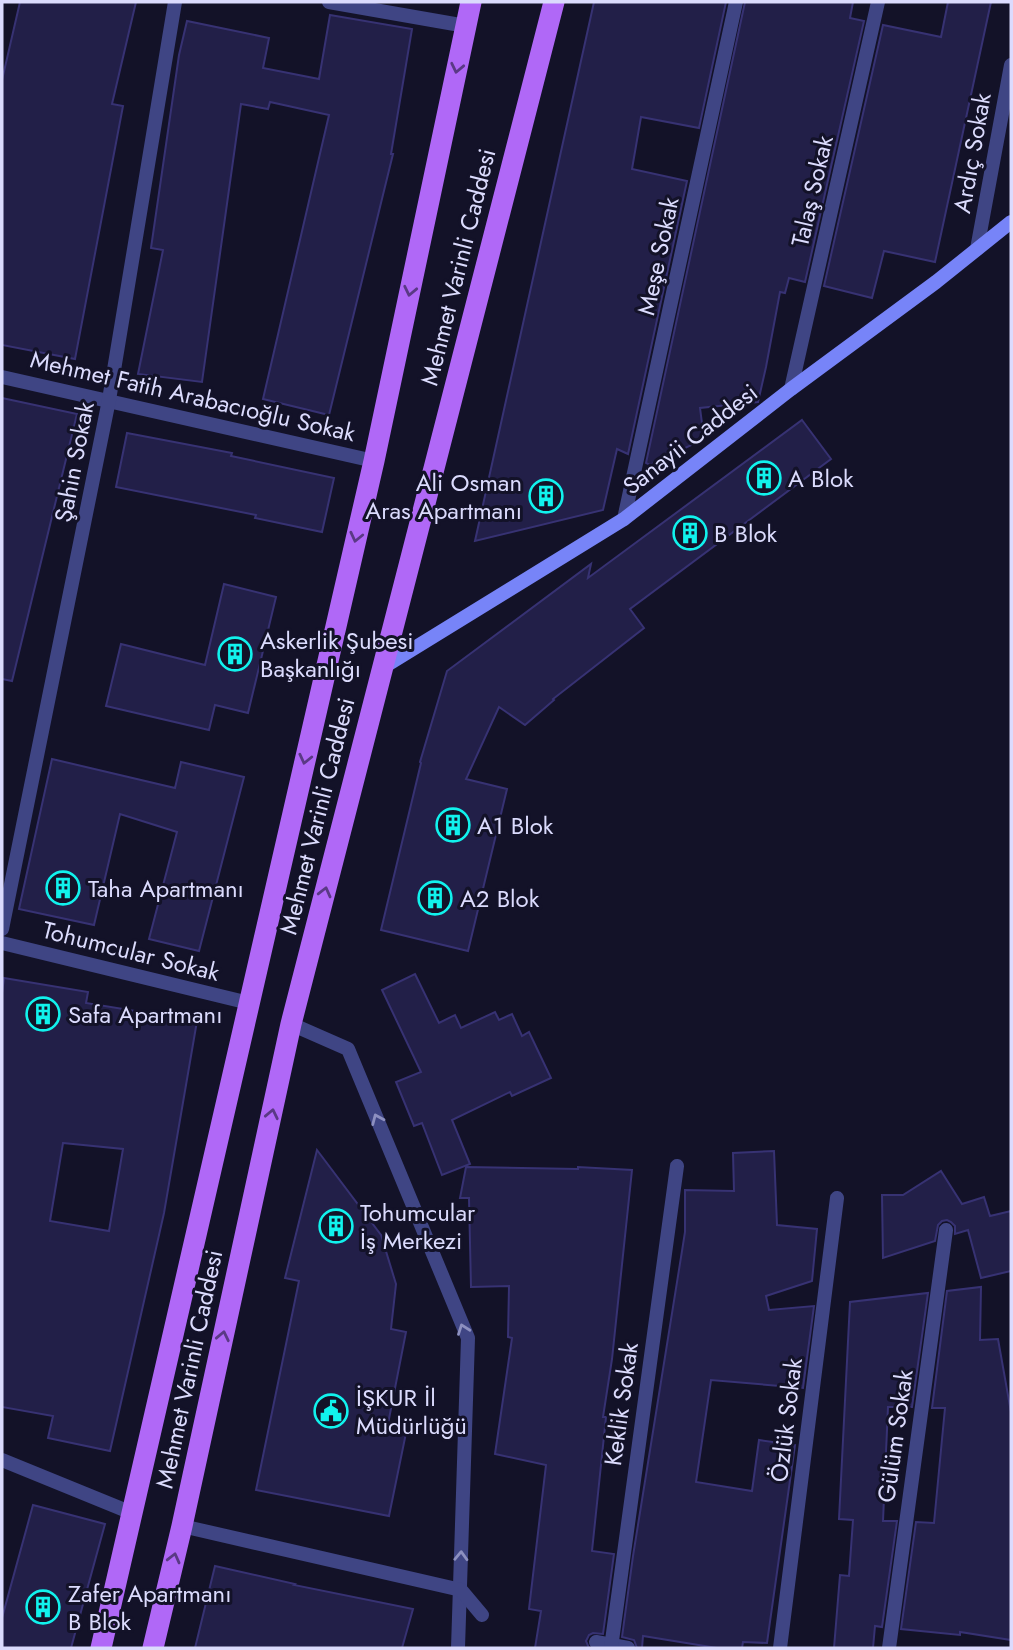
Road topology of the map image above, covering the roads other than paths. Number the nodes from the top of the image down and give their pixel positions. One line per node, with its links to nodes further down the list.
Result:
1 (175, 2): 13 (street, Şahin Sokak)
2 (329, 2): 7 (street)
3 (471, 2): 7 (main road, Mehmet Varinli Caddesi)
4 (554, 2): 16 (main road, Mehmet Varinli Caddesi)
5 (736, 2): 15 (street, Meşe Sokak)
6 (878, 2): 12 (street, Talaş Sokak)
7 (466, 26): 14 (main road, Mehmet Varinli Caddesi, one-way to 14)
8 (1011, 65): 10 (street, Ardıç Sokak)
9 (1011, 222): 10 (street, Sanayii Caddesi)
10 (977, 248): 12 (street, Sanayii Caddesi)
11 (2, 377): 13 (street, Mehmet Fatih Arabacıoğlu Sokak)
12 (791, 389): 15 (street, Sanayii Caddesi)
13 (110, 400): 14 (street, Mehmet Fatih Arabacıoğlu Sokak); 17 (street, Şahin Sokak)
14 (374, 461): 19 (main road, Mehmet Varinli Caddesi, one-way to 19)
15 (624, 519): 16 (street, Sanayii Caddesi)
16 (382, 668): 20 (main road, Mehmet Varinli Caddesi, one-way to 16)
17 (2, 929)
18 (2, 943): 19 (street, Tohumcular Sokak)
19 (249, 1003): 25 (main road, Mehmet Varinli Caddesi)
20 (291, 1024): 26 (main road, Mehmet Varinli Caddesi, one-way to 20); 27 (street, one-way to 20)
21 (677, 1166): 29 (street, Keklik Sokak)
22 (837, 1198): 34 (street, Özlük Sokak)
23 (946, 1230): 35 (street, Gülüm Sokak)
24 (2, 1461): 25 (street)
25 (132, 1513): 30 (main road, Mehmet Varinli Caddesi)
26 (182, 1526): 27 (street); 31 (main road, Mehmet Varinli Caddesi, one-way to 26)
27 (461, 1590): 28 (street); 32 (street)
28 (482, 1615)
29 (606, 1645): 33 (street)
30 (101, 1648)
31 (153, 1648)
32 (458, 1648)
33 (628, 1648)
34 (780, 1648)
35 (889, 1648)

